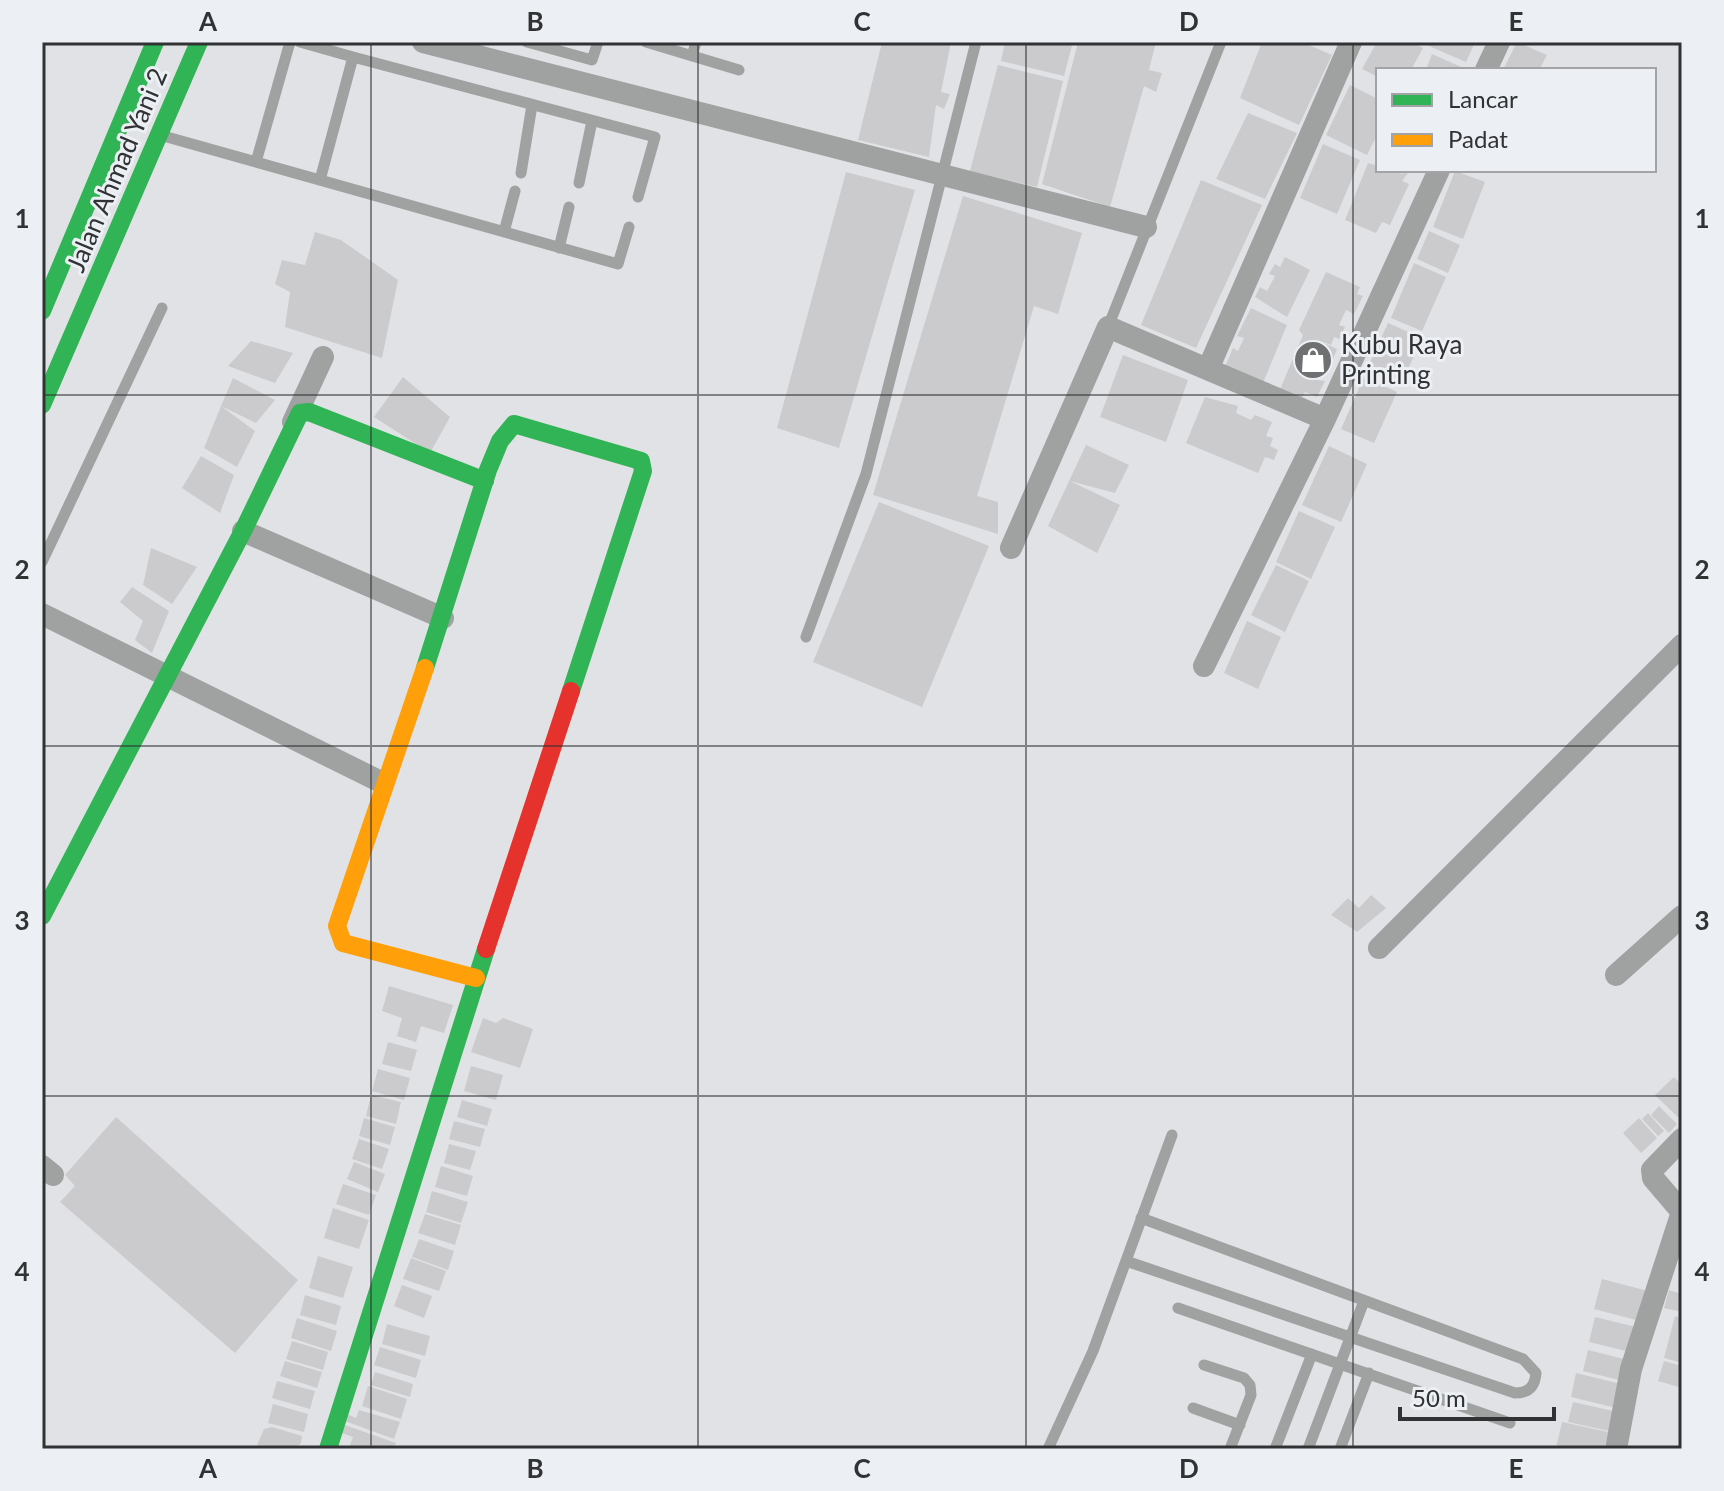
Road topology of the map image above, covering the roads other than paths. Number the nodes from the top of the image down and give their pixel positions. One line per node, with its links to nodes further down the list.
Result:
1 (155, 42): 35 (main road, Jalan Ahmad Yani 2)
2 (199, 42): 20 (main road, Jalan Ahmad Yani 2)
3 (290, 42): 21 (lane)
4 (300, 42): 15 (lane)
5 (423, 42): 24 (street)
6 (527, 42): 7 (lane)
7 (598, 42)
8 (646, 42): 14 (lane)
9 (696, 42): 14 (lane)
10 (976, 42): 24 (lane)
11 (1221, 42): 31 (lane)
12 (1351, 42): 38 (street)
13 (1499, 42): 16 (street)
14 (692, 56): 17 (lane)
15 (353, 57): 18 (lane); 25 (lane)
16 (1487, 68)
17 (739, 70)
18 (532, 105): 19 (lane); 23 (lane)
19 (592, 121): 26 (lane); 28 (lane)
20 (160, 135): 21 (lane); 39 (main road, Jalan Ahmad Yani 2)
21 (256, 162): 25 (lane)
22 (1438, 172): 40 (street)
23 (521, 173)
24 (941, 174): 31 (street); 48 (lane)
25 (320, 180): 32 (lane)
26 (579, 183)
27 (515, 191): 32 (lane)
28 (638, 197)
29 (569, 207): 33 (lane)
30 (629, 227): 33 (lane)
31 (1146, 227): 36 (lane)
32 (504, 232): 33 (lane)
33 (559, 248)
34 (162, 308): 45 (lane)
35 (42, 311)
36 (1108, 327): 38 (street); 44 (street)
37 (323, 357): 41 (street)
38 (1208, 369): 40 (street)
39 (42, 405)
40 (1325, 419): 50 (street)
41 (293, 422): 42 (main road); 43 (main road)
42 (485, 481): 47 (main road); 57 (main road)
43 (243, 531): 47 (street); 51 (main road)
44 (1011, 548)
45 (42, 562)
46 (42, 614): 51 (street)
47 (443, 618): 52 (main road)
48 (806, 637)
49 (1682, 645): 55 (street)
50 (1204, 666)
51 (168, 675): 52 (street); 53 (main road)
52 (383, 783): 57 (main road)
53 (42, 916)
54 (1682, 916): 56 (street)
55 (1379, 948)
56 (1616, 975)
57 (476, 978): 73 (main road)
58 (1172, 1135): 61 (lane)
59 (1682, 1139): 60 (street)
60 (1682, 1212): 79 (street)
61 (1141, 1218): 62 (lane); 63 (lane)
62 (1126, 1261): 65 (lane); 74 (lane)
63 (1364, 1301): 65 (lane); 65 (lane)
64 (1178, 1308): 66 (lane)
65 (1351, 1337): 67 (lane)
66 (1312, 1354): 67 (lane); 76 (lane)
67 (1340, 1364): 69 (lane); 77 (lane)
68 (1204, 1365): 72 (lane)
69 (1369, 1373): 71 (lane); 78 (lane)
70 (1193, 1408): 72 (lane)
71 (1510, 1423)
72 (1240, 1425): 75 (lane)
73 (328, 1449)
74 (1048, 1449)
75 (1230, 1449)
76 (1275, 1449)
77 (1308, 1449)
78 (1340, 1449)
79 (1616, 1449)

